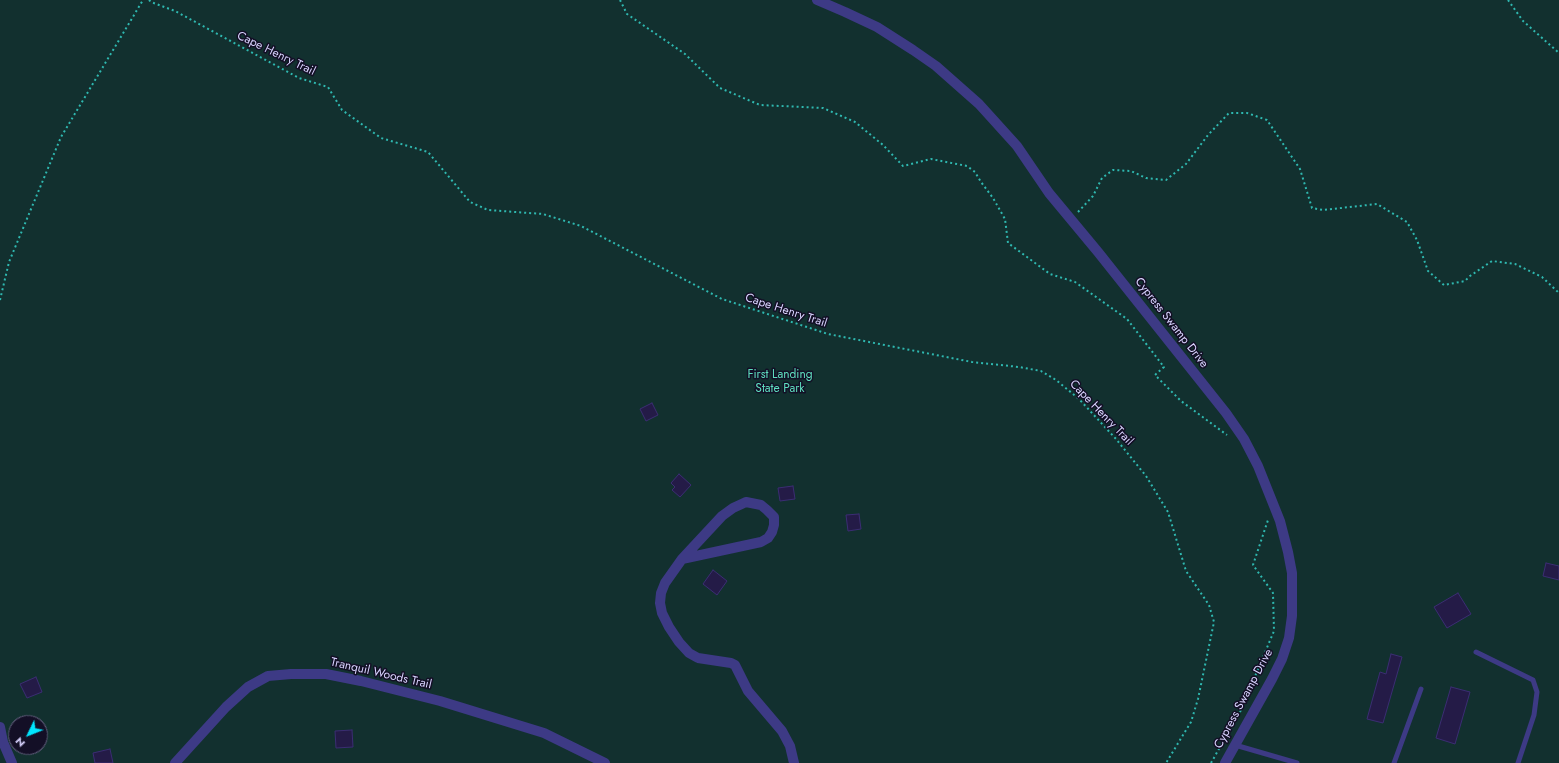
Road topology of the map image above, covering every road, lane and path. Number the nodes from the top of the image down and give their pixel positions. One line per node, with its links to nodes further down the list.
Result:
1 (143, 0): 9 (path)
2 (149, 0): 23 (path, Cape Henry Trail)
3 (620, 0): 10 (path)
4 (817, 0): 7 (street, Cypress Swamp Drive)
5 (1508, 0): 6 (path)
6 (1559, 52)
7 (1072, 219): 8 (path); 18 (street, Cypress Swamp Drive)
8 (1559, 293)
9 (0, 300)
10 (1230, 437)
11 (1269, 518): 15 (path)
12 (682, 559): 12 (street); 22 (street)
13 (1476, 652): 28 (lane)
14 (1421, 689): 27 (lane)
15 (1237, 717)
16 (1233, 724): 24 (path)
17 (0, 726): 19 (street)
18 (1234, 745): 25 (street, Cypress Swamp Drive); 26 (lane)
19 (12, 763)
20 (175, 763): 21 (street, Tranquil Woods Trail)
21 (605, 763)
22 (794, 763)
23 (1166, 763)
24 (1211, 763)
25 (1225, 763)
26 (1297, 763)
27 (1394, 763)
28 (1518, 763)

